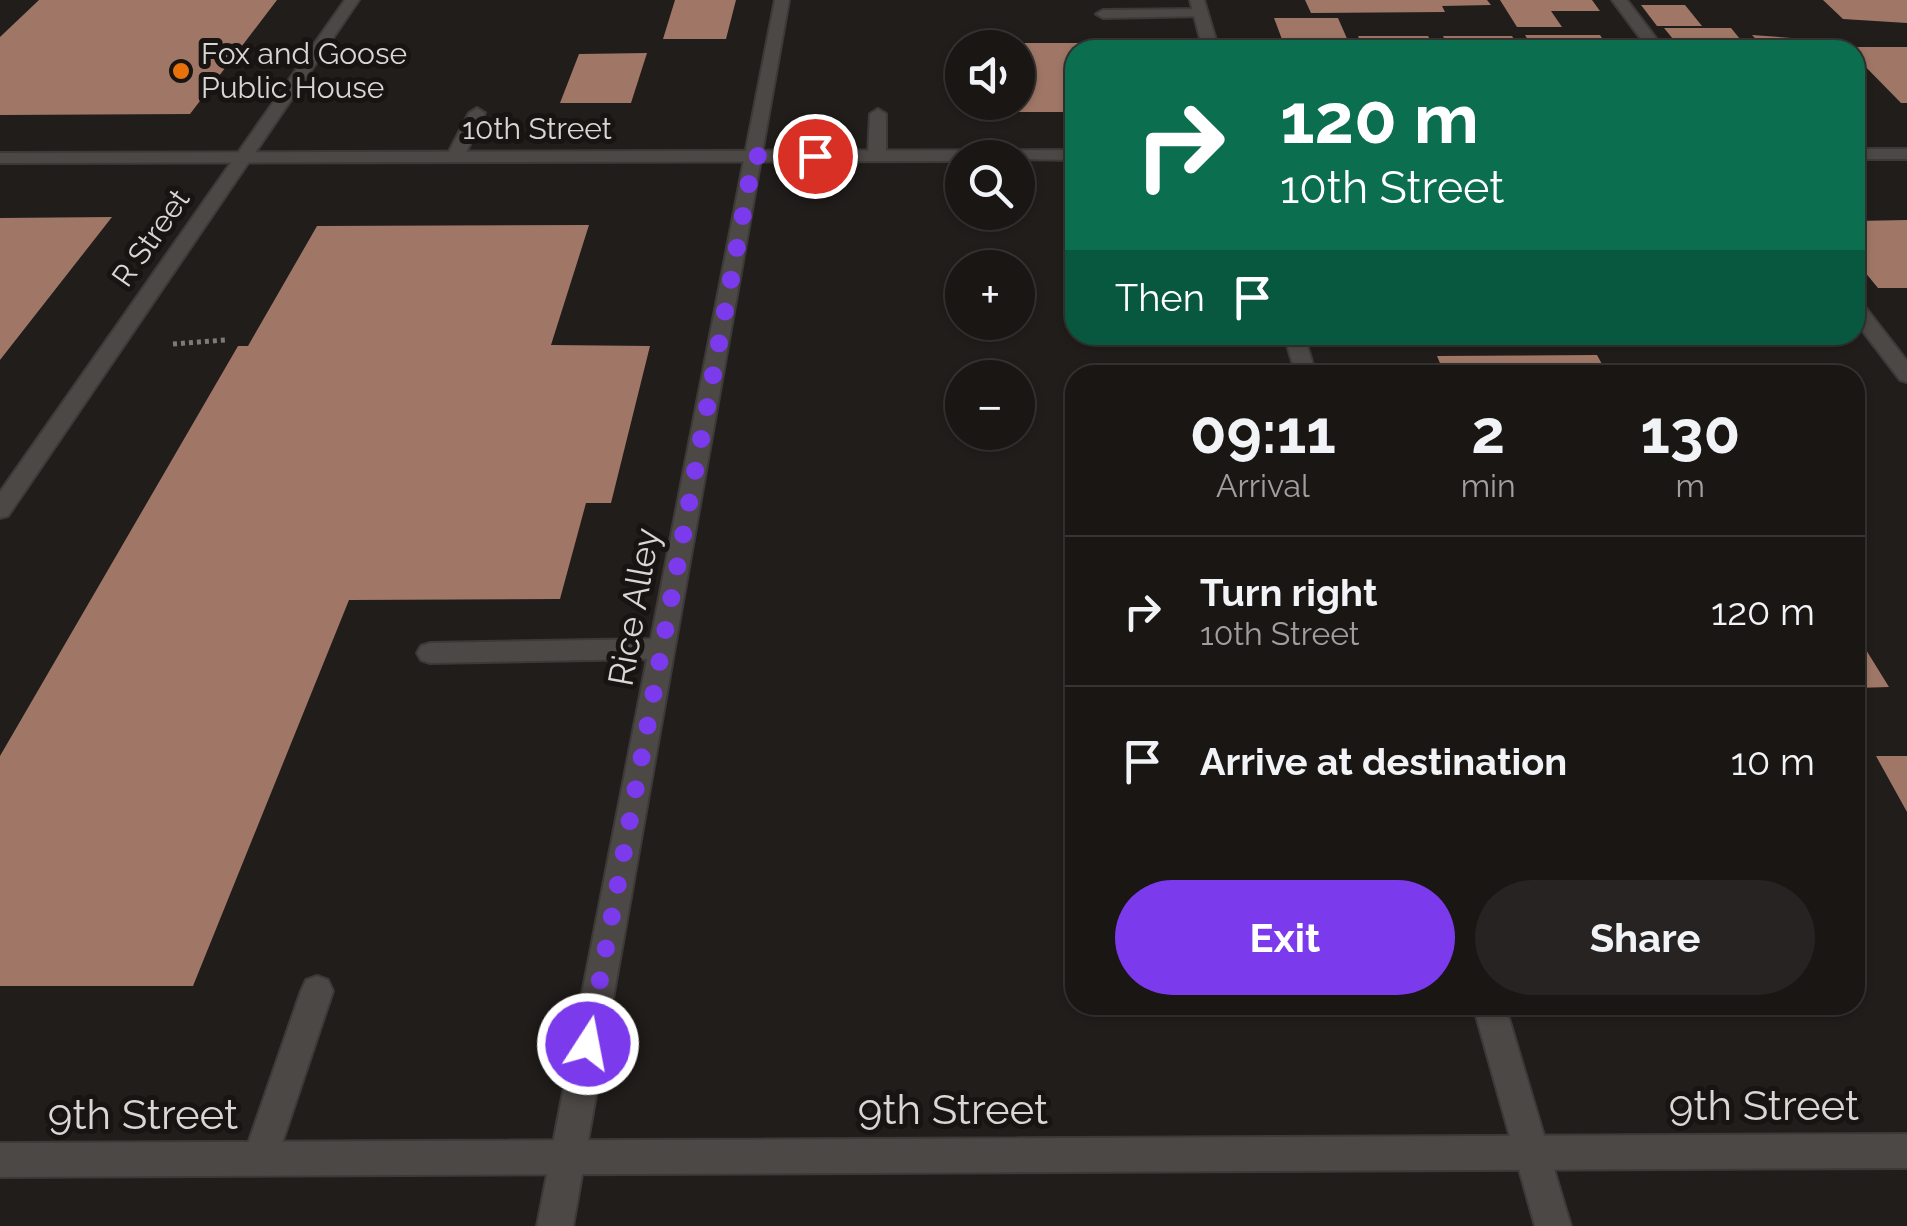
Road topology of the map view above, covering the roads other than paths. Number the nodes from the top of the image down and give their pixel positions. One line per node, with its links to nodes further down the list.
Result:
1 (352, 0): 15 (street, R Street)
2 (782, 0): 12 (street, Rice Alley)
3 (1619, 0): 7 (street)
4 (1199, 6): 5 (street); 6 (street)
5 (1103, 14)
6 (1209, 40)
7 (1649, 40)
8 (477, 113): 16 (street)
9 (878, 114): 13 (street)
10 (1865, 154): 11 (street)
11 (1907, 154)
12 (754, 156): 13 (street, 10th Street); 16 (street, 10th Street); 21 (street, Rice Alley)
13 (877, 156): 14 (street, 10th Street)
14 (1065, 156)
15 (244, 157): 16 (street, 10th Street); 17 (street, 10th Street); 20 (street, R Street)
16 (455, 157)
17 (0, 158)
18 (1865, 320): 19 (street)
19 (1907, 375)
20 (0, 510)
21 (662, 650): 22 (street); 27 (street, Rice Alley)
22 (430, 653)
23 (316, 991): 28 (street)
24 (1492, 1015): 25 (street)
25 (1531, 1150): 26 (street, 9th Street); 27 (street, 9th Street); 31 (street)
26 (1907, 1151)
27 (568, 1157): 28 (street, 9th Street); 30 (street, Rice Alley)
28 (260, 1158): 29 (street, 9th Street)
29 (0, 1160)
30 (555, 1226)
31 (1554, 1226)

